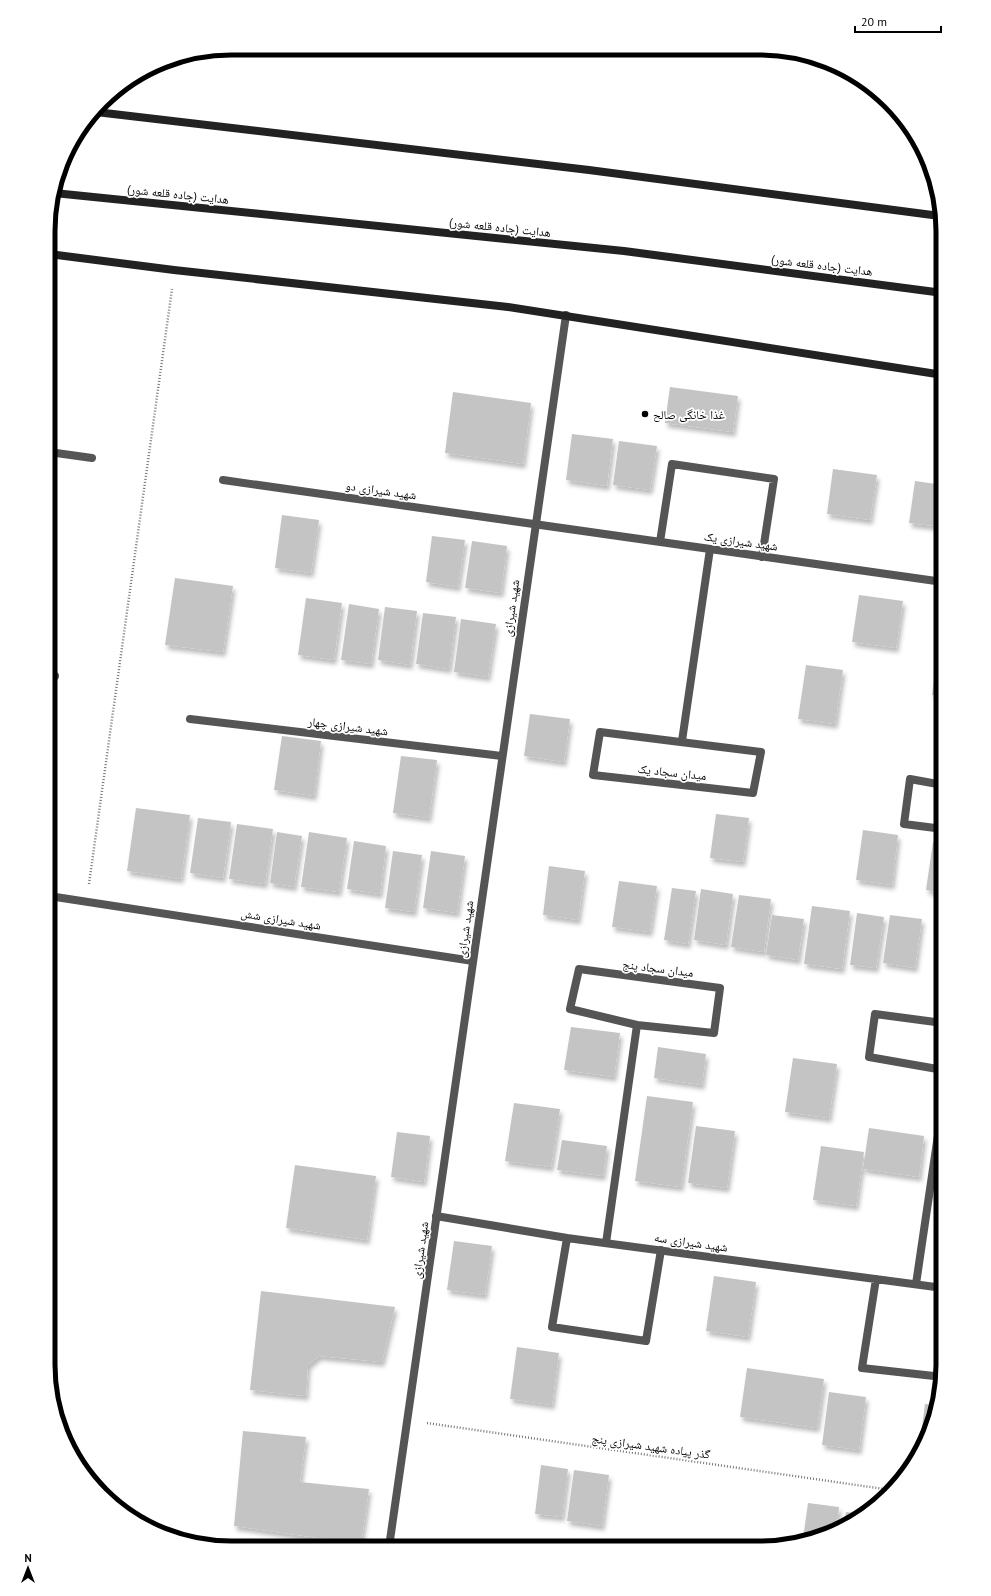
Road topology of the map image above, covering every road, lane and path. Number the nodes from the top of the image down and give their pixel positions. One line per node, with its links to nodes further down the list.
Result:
1 (101, 113): 3 (main road)
2 (59, 194): 6 (main road, هدایت (جاده قلعه شور))
3 (935, 215)
4 (55, 255): 5 (main road)
5 (174, 270): 7 (main road); 23 (path)
6 (936, 292)
7 (566, 315): 8 (main road); 12 (street, شهید شیرازی)
8 (936, 374)
9 (55, 453): 10 (street)
10 (92, 458)
11 (223, 480): 12 (street, شهید شیرازی دو)
12 (535, 523): 13 (street, شهید شیرازی یک); 19 (street, شهید شیرازی)
13 (660, 542): 14 (street, شهید شیرازی یک); 15 (street)
14 (710, 549): 15 (street, شهید شیرازی یک); 18 (street)
15 (762, 557): 16 (street, شهید شیرازی یک)
16 (936, 581)
17 (190, 719): 19 (street, شهید شیرازی چهار)
18 (682, 741): 18 (street, میدان سجاد یک)
19 (502, 756): 24 (street, شهید شیرازی)
20 (936, 784): 21 (street)
21 (936, 828)
22 (55, 897): 23 (street, شهید شیرازی شش)
23 (86, 901): 24 (street, شهید شیرازی شش)
24 (473, 961): 29 (street, شهید شیرازی)
25 (936, 1022): 27 (street)
26 (637, 1025): 26 (street, میدان سجاد پنج); 31 (street)
27 (936, 1069)
28 (936, 1149): 34 (street)
29 (436, 1216): 30 (street, شهید شیرازی سه); 37 (street, شهید شیرازی)
30 (567, 1238): 31 (street, شهید شیرازی سه); 32 (street)
31 (606, 1243): 32 (street, شهید شیرازی سه)
32 (661, 1250): 33 (street, شهید شیرازی سه)
33 (876, 1279): 34 (street, شهید شیرازی سه); 36 (street)
34 (916, 1284): 35 (street, شهید شیرازی سه)
35 (936, 1287)
36 (936, 1376)
37 (407, 1420): 38 (path, گذر پیاده شهید شیرازی پنج); 39 (street, شهید شیرازی)
38 (884, 1489)
39 (390, 1541)

